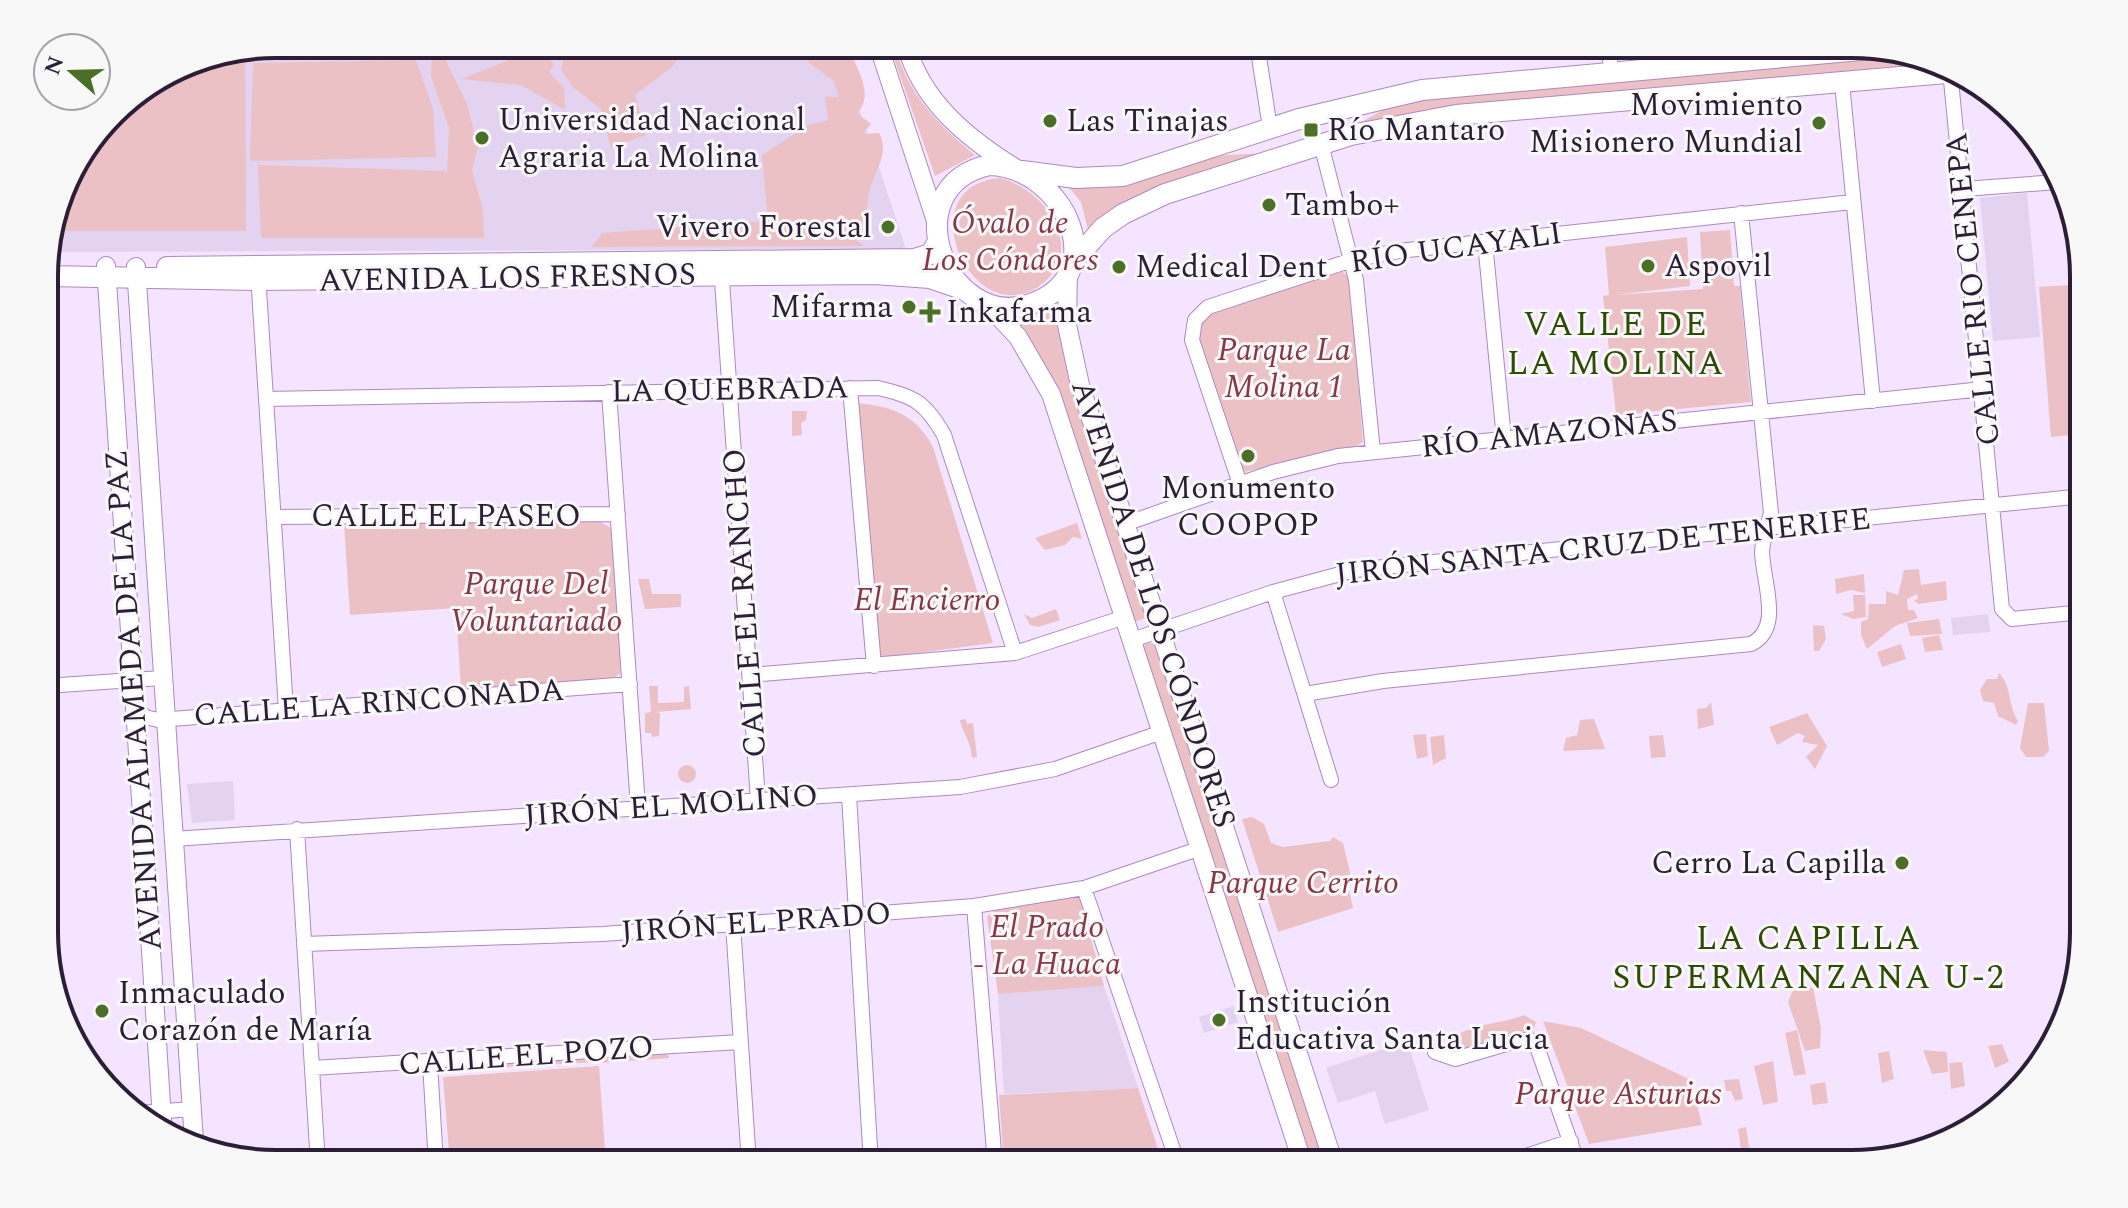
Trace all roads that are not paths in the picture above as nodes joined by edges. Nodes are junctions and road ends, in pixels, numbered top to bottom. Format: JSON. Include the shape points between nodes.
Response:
{"nodes":[{"id":1,"x":882,"y":58,"type":"edge"},
{"id":2,"x":911,"y":58,"type":"edge"},
{"id":3,"x":1259,"y":58,"type":"edge"},
{"id":4,"x":1610,"y":58,"type":"edge"},
{"id":5,"x":1770,"y":58,"type":"edge"},
{"id":6,"x":1611,"y":72,"type":"junction"},
{"id":7,"x":1932,"y":74,"type":"edge"},
{"id":8,"x":1842,"y":83,"type":"junction"},
{"id":9,"x":1954,"y":84,"type":"edge"},
{"id":10,"x":1270,"y":128,"type":"junction"},
{"id":11,"x":1321,"y":144,"type":"junction"},
{"id":12,"x":1018,"y":170,"type":"junction"},
{"id":13,"x":2048,"y":183,"type":"edge"},
{"id":14,"x":1964,"y":189,"type":"junction"},
{"id":15,"x":1852,"y":202,"type":"junction"},
{"id":16,"x":1741,"y":213,"type":"junction"},
{"id":17,"x":937,"y":232,"type":"junction"},
{"id":18,"x":1485,"y":242,"type":"junction"},
{"id":19,"x":1352,"y":260,"type":"junction"},
{"id":20,"x":59,"y":264,"type":"edge"},
{"id":21,"x":1070,"y":266,"type":"junction"},
{"id":22,"x":722,"y":268,"type":"junction"},
{"id":23,"x":107,"y":273,"type":"junction"},
{"id":24,"x":258,"y":273,"type":"junction"},
{"id":25,"x":136,"y":274,"type":"junction"},
{"id":26,"x":58,"y":275,"type":"edge"},
{"id":27,"x":965,"y":290,"type":"junction"},
{"id":28,"x":987,"y":304,"type":"junction"},
{"id":29,"x":850,"y":388,"type":"junction"},
{"id":30,"x":1983,"y":389,"type":"junction"},
{"id":31,"x":730,"y":391,"type":"junction"},
{"id":32,"x":609,"y":392,"type":"junction"},
{"id":33,"x":266,"y":399,"type":"junction"},
{"id":34,"x":1873,"y":401,"type":"junction"},
{"id":35,"x":1762,"y":412,"type":"junction"},
{"id":36,"x":1504,"y":439,"type":"junction"},
{"id":37,"x":1373,"y":452,"type":"junction"},
{"id":38,"x":1240,"y":484,"type":"junction"},
{"id":39,"x":2070,"y":497,"type":"edge"},
{"id":40,"x":1994,"y":504,"type":"junction"},
{"id":41,"x":618,"y":514,"type":"junction"},
{"id":42,"x":274,"y":517,"type":"junction"},
{"id":43,"x":1125,"y":524,"type":"junction"},
{"id":44,"x":1767,"y":528,"type":"junction"},
{"id":45,"x":1273,"y":592,"type":"junction"},
{"id":46,"x":2070,"y":613,"type":"edge"},
{"id":47,"x":1125,"y":617,"type":"junction"},
{"id":48,"x":1159,"y":630,"type":"junction"},
{"id":49,"x":1132,"y":640,"type":"junction"},
{"id":50,"x":1015,"y":653,"type":"junction"},
{"id":51,"x":874,"y":666,"type":"junction"},
{"id":52,"x":750,"y":675,"type":"junction"},
{"id":53,"x":162,"y":678,"type":"junction"},
{"id":54,"x":132,"y":680,"type":"junction"},
{"id":55,"x":630,"y":684,"type":"junction"},
{"id":56,"x":58,"y":685,"type":"edge"},
{"id":57,"x":1305,"y":694,"type":"junction"},
{"id":58,"x":134,"y":705,"type":"junction"},
{"id":59,"x":286,"y":710,"type":"junction"},
{"id":60,"x":165,"y":719,"type":"junction"},
{"id":61,"x":1162,"y":732,"type":"junction"},
{"id":62,"x":1331,"y":780,"type":"dead end"},
{"id":63,"x":849,"y":795,"type":"junction"},
{"id":64,"x":758,"y":800,"type":"junction"},
{"id":65,"x":638,"y":807,"type":"junction"},
{"id":66,"x":297,"y":829,"type":"junction"},
{"id":67,"x":173,"y":839,"type":"junction"},
{"id":68,"x":1201,"y":848,"type":"junction"},
{"id":69,"x":1084,"y":888,"type":"junction"},
{"id":70,"x":974,"y":906,"type":"junction"},
{"id":71,"x":855,"y":916,"type":"junction"},
{"id":72,"x":733,"y":924,"type":"junction"},
{"id":73,"x":304,"y":944,"type":"junction"},
{"id":74,"x":740,"y":1042,"type":"junction"},
{"id":75,"x":1435,"y":1052,"type":"dead end"},
{"id":76,"x":430,"y":1063,"type":"junction"},
{"id":77,"x":312,"y":1068,"type":"junction"},
{"id":78,"x":192,"y":1109,"type":"junction"},
{"id":79,"x":161,"y":1111,"type":"junction"},
{"id":80,"x":153,"y":1112,"type":"edge"},
{"id":81,"x":162,"y":1117,"type":"edge"},
{"id":82,"x":193,"y":1133,"type":"edge"},
{"id":83,"x":1571,"y":1141,"type":"junction"},
{"id":84,"x":317,"y":1150,"type":"edge"},
{"id":85,"x":435,"y":1150,"type":"edge"},
{"id":86,"x":748,"y":1150,"type":"edge"},
{"id":87,"x":870,"y":1150,"type":"edge"},
{"id":88,"x":994,"y":1150,"type":"edge"},
{"id":89,"x":1173,"y":1150,"type":"edge"},
{"id":90,"x":1298,"y":1150,"type":"edge"},
{"id":91,"x":1329,"y":1150,"type":"edge"},
{"id":92,"x":1544,"y":1150,"type":"edge"},
{"id":93,"x":1574,"y":1150,"type":"edge"}],
"edges":[{"from":1,"to":17,"type":"street"},
{"from":2,"to":12,"type":"street","via":[[946,116]]},
{"from":3,"to":10,"type":"street"},
{"from":4,"to":6,"type":"street"},
{"from":5,"to":6,"type":"main road"},
{"from":6,"to":10,"type":"main road","via":[[1399,94]]},
{"from":7,"to":8,"type":"main road"},
{"from":8,"to":11,"type":"main road","via":[[1445,116]]},
{"from":8,"to":15,"type":"street"},
{"from":9,"to":14,"type":"street","name":"CALLE RIO CENEPA"},
{"from":10,"to":12,"type":"main road","via":[[1123,176],[1076,178]]},
{"from":11,"to":19,"type":"street"},
{"from":11,"to":21,"type":"main road","via":[[1140,204],[1103,228]]},
{"from":12,"to":17,"type":"main road","via":[[989,165],[967,171],[943,198]]},
{"from":12,"to":21,"type":"main road","via":[[1044,185],[1068,212],[1074,236]]},
{"from":13,"to":14,"type":"street"},
{"from":14,"to":30,"type":"street","name":"CALLE RIO CENEPA"},
{"from":15,"to":16,"type":"street","name":"RÍO UCAYALI"},
{"from":15,"to":34,"type":"street"},
{"from":16,"to":18,"type":"street","name":"RÍO UCAYALI"},
{"from":16,"to":35,"type":"street"},
{"from":17,"to":22,"type":"main road","name":"AVENIDA LOS FRESNOS","via":[[931,254],[914,259]]},
{"from":17,"to":27,"type":"main road","via":[[950,272]]},
{"from":18,"to":19,"type":"street","name":"RÍO UCAYALI"},
{"from":18,"to":36,"type":"street"},
{"from":19,"to":37,"type":"street"},
{"from":19,"to":38,"type":"street","name":"RÍO UCAYALI","via":[[1220,302],[1195,320],[1196,356]]},
{"from":20,"to":23,"type":"main road","name":"AVENIDA LOS FRESNOS"},
{"from":21,"to":28,"type":"main road","via":[[1057,287],[1034,303]]},
{"from":21,"to":43,"type":"street","name":"AVENIDA DE LOS CÓNDORES","via":[[1067,325],[1072,357]]},
{"from":22,"to":24,"type":"main road","name":"AVENIDA LOS FRESNOS"},
{"from":22,"to":27,"type":"main road","name":"AVENIDA LOS FRESNOS","via":[[930,278]]},
{"from":22,"to":31,"type":"street","name":"CALLE EL RANCHO"},
{"from":23,"to":25,"type":"main road","name":"AVENIDA LOS FRESNOS"},
{"from":23,"to":26,"type":"main road","name":"AVENIDA LOS FRESNOS"},
{"from":23,"to":54,"type":"street","name":"AVENIDA ALAMEDA DE LA PAZ"},
{"from":24,"to":25,"type":"main road","name":"AVENIDA LOS FRESNOS"},
{"from":24,"to":33,"type":"street"},
{"from":25,"to":53,"type":"street","name":"AVENIDA ALAMEDA DE LA PAZ"},
{"from":27,"to":28,"type":"main road"},
{"from":28,"to":47,"type":"street","name":"AVENIDA DE LOS CÓNDORES","via":[[1018,337],[1051,394]]},
{"from":29,"to":31,"type":"street","name":"LA QUEBRADA"},
{"from":29,"to":50,"type":"street","name":"LA QUEBRADA","via":[[907,394],[930,409],[944,435]]},
{"from":29,"to":51,"type":"street"},
{"from":30,"to":34,"type":"street","name":"RÍO AMAZONAS"},
{"from":30,"to":40,"type":"street","name":"CALLE RIO CENEPA"},
{"from":31,"to":32,"type":"street","name":"LA QUEBRADA"},
{"from":31,"to":52,"type":"street","name":"CALLE EL RANCHO"},
{"from":32,"to":33,"type":"street","name":"LA QUEBRADA"},
{"from":32,"to":41,"type":"street"},
{"from":33,"to":42,"type":"street"},
{"from":34,"to":35,"type":"street","name":"RÍO AMAZONAS"},
{"from":35,"to":36,"type":"street","name":"RÍO AMAZONAS"},
{"from":35,"to":44,"type":"street","via":[[1771,513]]},
{"from":36,"to":37,"type":"street","name":"RÍO AMAZONAS"},
{"from":37,"to":38,"type":"street","name":"RÍO AMAZONAS","via":[[1303,463]]},
{"from":38,"to":43,"type":"street","name":"RÍO AMAZONAS"},
{"from":39,"to":40,"type":"street","name":"JIRÓN SANTA CRUZ DE TENERIFE"},
{"from":40,"to":44,"type":"street","name":"JIRÓN SANTA CRUZ DE TENERIFE"},
{"from":40,"to":46,"type":"street","name":"CALLE RIO CENEPA","via":[[2005,615],[2020,619]]},
{"from":41,"to":42,"type":"street","name":"CALLE EL PASEO"},
{"from":41,"to":55,"type":"street"},
{"from":42,"to":59,"type":"street"},
{"from":43,"to":48,"type":"street","name":"AVENIDA DE LOS CÓNDORES"},
{"from":44,"to":45,"type":"street","name":"JIRÓN SANTA CRUZ DE TENERIFE","via":[[1355,570]]},
{"from":44,"to":57,"type":"street","via":[[1762,549],[1769,621],[1761,639],[1751,644],[1383,681]]},
{"from":45,"to":48,"type":"street","name":"JIRÓN SANTA CRUZ DE TENERIFE"},
{"from":45,"to":57,"type":"street"},
{"from":47,"to":49,"type":"street","name":"AVENIDA DE LOS CÓNDORES"},
{"from":47,"to":50,"type":"street"},
{"from":48,"to":49,"type":"street","name":"JIRÓN SANTA CRUZ DE TENERIFE"},
{"from":48,"to":91,"type":"street","name":"AVENIDA DE LOS CÓNDORES"},
{"from":49,"to":61,"type":"street","name":"AVENIDA DE LOS CÓNDORES"},
{"from":50,"to":51,"type":"street"},
{"from":51,"to":52,"type":"street"},
{"from":52,"to":64,"type":"street","name":"CALLE EL RANCHO"},
{"from":53,"to":54,"type":"street"},
{"from":53,"to":60,"type":"street","name":"AVENIDA ALAMEDA DE LA PAZ"},
{"from":54,"to":56,"type":"street"},
{"from":54,"to":58,"type":"street","name":"AVENIDA ALAMEDA DE LA PAZ"},
{"from":55,"to":59,"type":"street","name":"CALLE LA RINCONADA"},
{"from":55,"to":65,"type":"street"},
{"from":57,"to":62,"type":"street"},
{"from":58,"to":60,"type":"street","name":"CALLE LA RINCONADA","via":[[149,719]]},
{"from":58,"to":79,"type":"street","name":"AVENIDA ALAMEDA DE LA PAZ"},
{"from":59,"to":60,"type":"street","name":"CALLE LA RINCONADA"},
{"from":60,"to":67,"type":"street","name":"AVENIDA ALAMEDA DE LA PAZ"},
{"from":61,"to":63,"type":"street","name":"JIRÓN EL MOLINO","via":[[1084,760],[995,782]]},
{"from":61,"to":68,"type":"street","name":"AVENIDA DE LOS CÓNDORES"},
{"from":63,"to":64,"type":"street","name":"JIRÓN EL MOLINO"},
{"from":63,"to":71,"type":"street"},
{"from":64,"to":65,"type":"street","name":"JIRÓN EL MOLINO"},
{"from":65,"to":66,"type":"street","name":"JIRÓN EL MOLINO"},
{"from":66,"to":67,"type":"street","name":"JIRÓN EL MOLINO"},
{"from":66,"to":73,"type":"street"},
{"from":67,"to":78,"type":"street","name":"AVENIDA ALAMEDA DE LA PAZ"},
{"from":68,"to":69,"type":"street","name":"JIRÓN EL PRADO"},
{"from":68,"to":90,"type":"street","name":"AVENIDA DE LOS CÓNDORES"},
{"from":69,"to":70,"type":"street","name":"JIRÓN EL PRADO"},
{"from":69,"to":89,"type":"street"},
{"from":70,"to":71,"type":"street","name":"JIRÓN EL PRADO"},
{"from":70,"to":88,"type":"street"},
{"from":71,"to":72,"type":"street","name":"JIRÓN EL PRADO"},
{"from":71,"to":87,"type":"street"},
{"from":72,"to":73,"type":"street","name":"JIRÓN EL PRADO"},
{"from":72,"to":74,"type":"street"},
{"from":73,"to":77,"type":"street"},
{"from":74,"to":76,"type":"street","name":"CALLE EL POZO"},
{"from":74,"to":86,"type":"street"},
{"from":75,"to":83,"type":"street","via":[[1455,1059],[1528,1038],[1539,1047]]},
{"from":76,"to":77,"type":"street","name":"CALLE EL POZO"},
{"from":76,"to":85,"type":"street"},
{"from":77,"to":84,"type":"street"},
{"from":78,"to":79,"type":"street"},
{"from":78,"to":82,"type":"street","name":"AVENIDA ALAMEDA DE LA PAZ"},
{"from":79,"to":80,"type":"street"},
{"from":79,"to":81,"type":"street","name":"AVENIDA ALAMEDA DE LA PAZ"},
{"from":83,"to":92,"type":"street"},
{"from":83,"to":93,"type":"street"}]}
